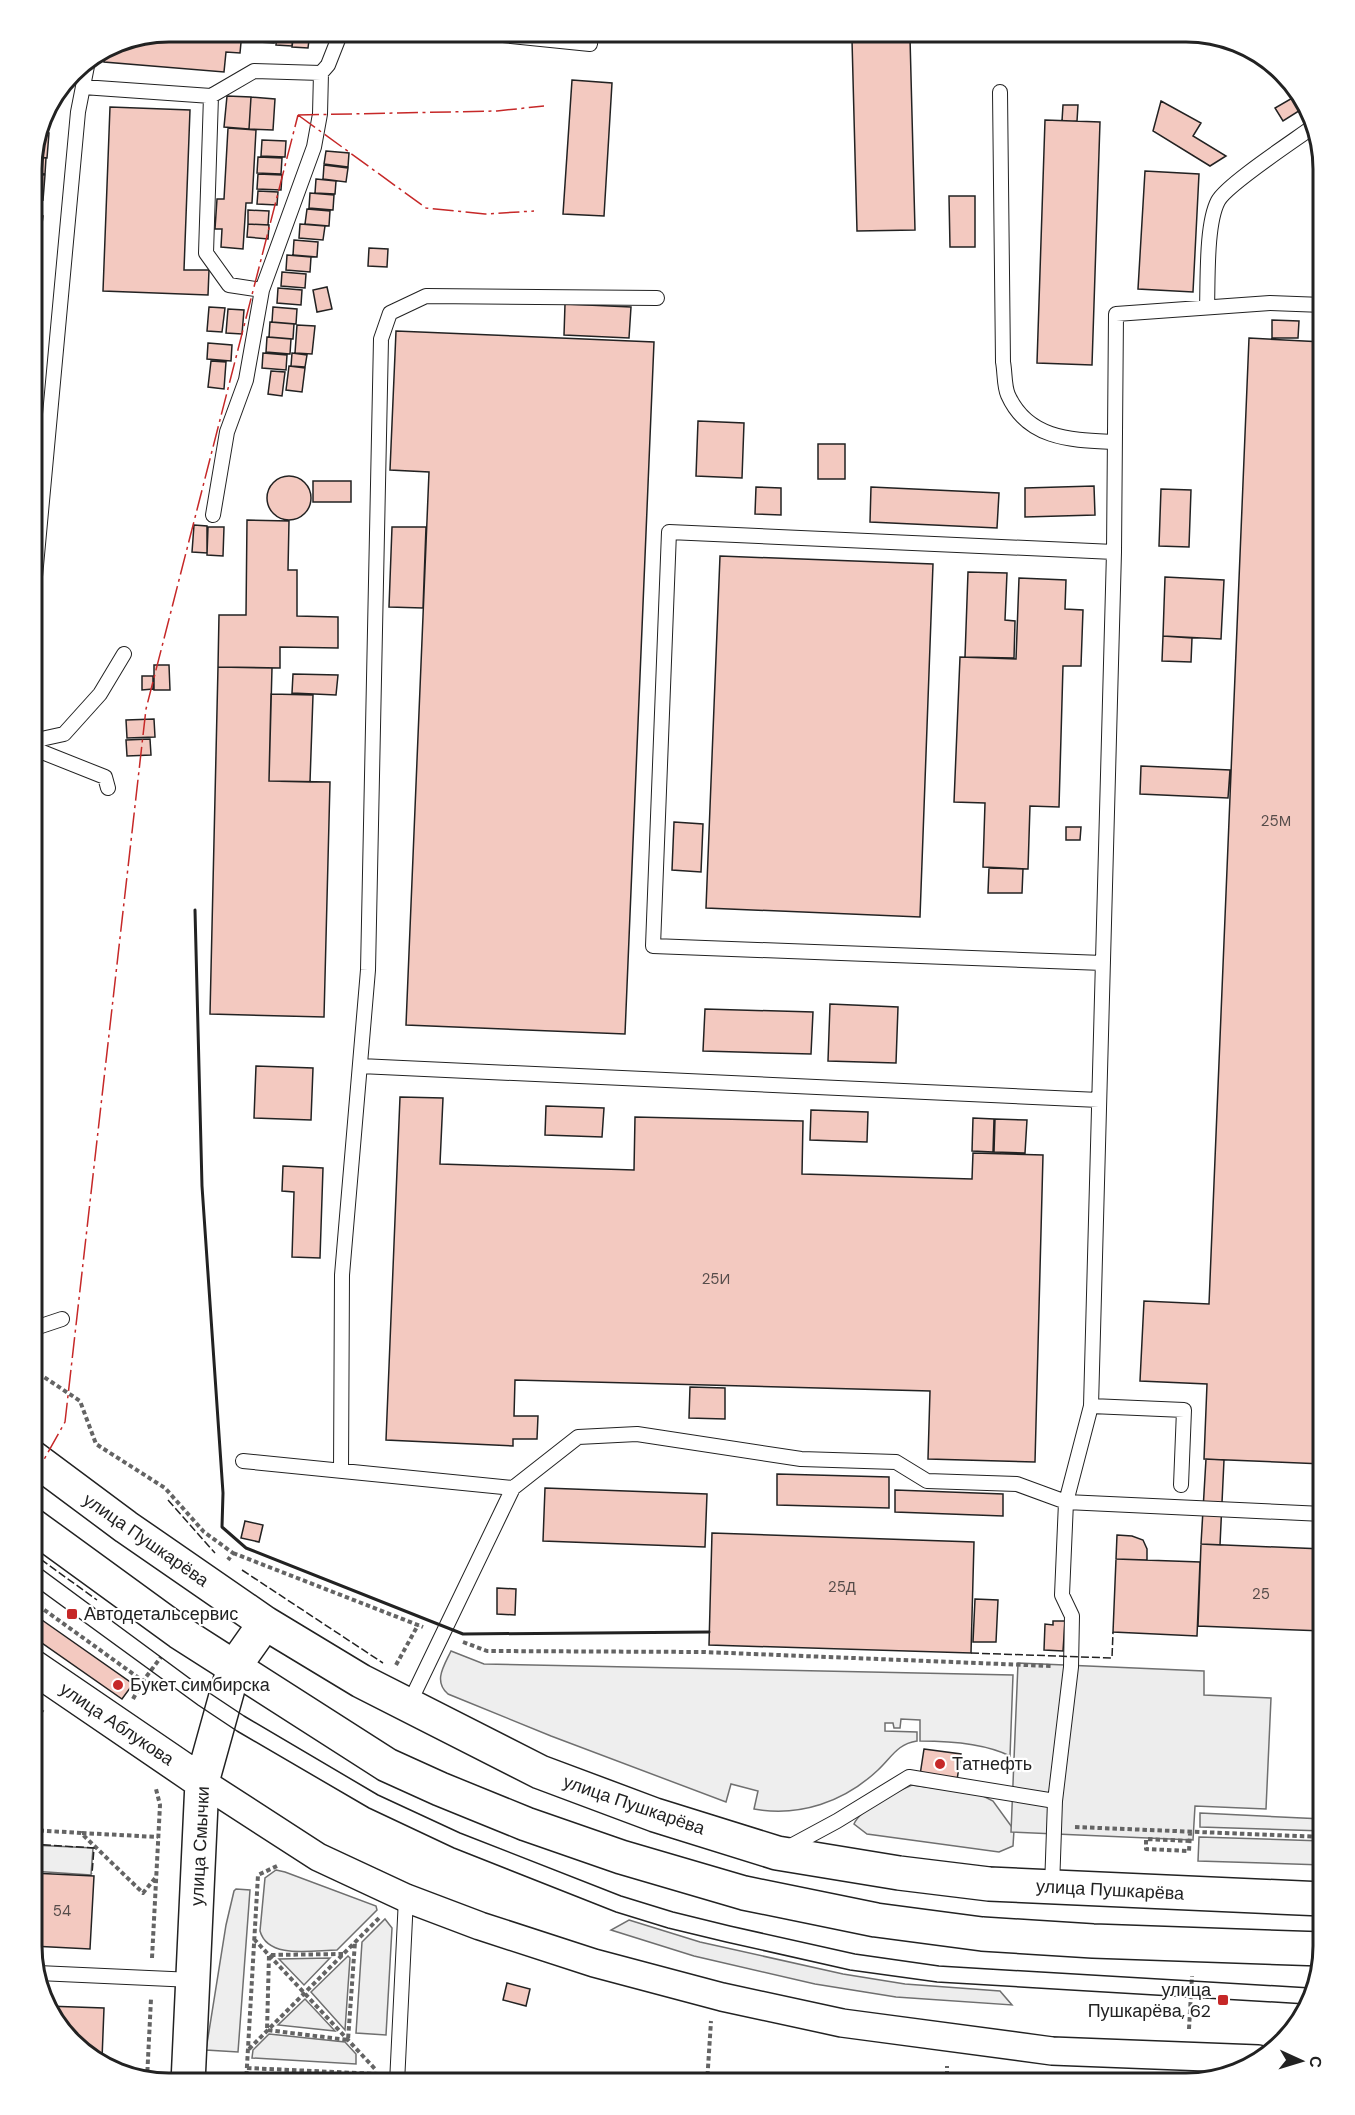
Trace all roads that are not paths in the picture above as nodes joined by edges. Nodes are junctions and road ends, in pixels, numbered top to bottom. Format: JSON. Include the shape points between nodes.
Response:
{"nodes":[{"id":1,"x":337,"y":42,"type":"edge"},
{"id":2,"x":570,"y":42,"type":"edge"},
{"id":3,"x":590,"y":44,"type":"dead end"},
{"id":4,"x":86,"y":73,"type":"edge"},
{"id":5,"x":321,"y":73,"type":"junction"},
{"id":6,"x":83,"y":87,"type":"junction"},
{"id":7,"x":1000,"y":92,"type":"dead end"},
{"id":8,"x":211,"y":96,"type":"junction"},
{"id":9,"x":1307,"y":131,"type":"edge"},
{"id":10,"x":262,"y":290,"type":"junction"},
{"id":11,"x":657,"y":298,"type":"dead end"},
{"id":12,"x":1313,"y":305,"type":"edge"},
{"id":13,"x":1207,"y":307,"type":"junction"},
{"id":14,"x":1114,"y":442,"type":"junction"},
{"id":15,"x":42,"y":501,"type":"edge"},
{"id":16,"x":213,"y":515,"type":"dead end"},
{"id":17,"x":1113,"y":552,"type":"junction"},
{"id":18,"x":124,"y":654,"type":"dead end"},
{"id":19,"x":42,"y":739,"type":"edge"},
{"id":20,"x":42,"y":752,"type":"edge"},
{"id":21,"x":108,"y":788,"type":"dead end"},
{"id":22,"x":1103,"y":963,"type":"junction"},
{"id":23,"x":360,"y":1066,"type":"junction"},
{"id":24,"x":1100,"y":1100,"type":"junction"},
{"id":25,"x":62,"y":1319,"type":"dead end"},
{"id":26,"x":42,"y":1326,"type":"edge"},
{"id":27,"x":1092,"y":1406,"type":"junction"},
{"id":28,"x":243,"y":1461,"type":"dead end"},
{"id":29,"x":42,"y":1464,"type":"edge"},
{"id":30,"x":341,"y":1471,"type":"junction"},
{"id":31,"x":1181,"y":1485,"type":"dead end"},
{"id":32,"x":513,"y":1488,"type":"junction"},
{"id":33,"x":1066,"y":1502,"type":"junction"},
{"id":34,"x":1313,"y":1514,"type":"edge"},
{"id":35,"x":42,"y":1532,"type":"edge"},
{"id":36,"x":264,"y":1623,"type":"junction"},
{"id":37,"x":234,"y":1667,"type":"junction"},
{"id":38,"x":42,"y":1673,"type":"edge"},
{"id":39,"x":408,"y":1706,"type":"junction"},
{"id":40,"x":202,"y":1782,"type":"junction"},
{"id":41,"x":1055,"y":1801,"type":"junction"},
{"id":42,"x":777,"y":1853,"type":"junction"},
{"id":43,"x":1052,"y":1887,"type":"junction"},
{"id":44,"x":1313,"y":1899,"type":"edge"},
{"id":45,"x":398,"y":1903,"type":"junction"},
{"id":46,"x":1049,"y":1938,"type":"junction"},
{"id":47,"x":1313,"y":1949,"type":"edge"},
{"id":48,"x":45,"y":1973,"type":"edge"},
{"id":49,"x":193,"y":1980,"type":"junction"},
{"id":50,"x":1218,"y":2067,"type":"edge"},
{"id":51,"x":188,"y":2073,"type":"edge"},
{"id":52,"x":397,"y":2073,"type":"edge"}],
"edges":[{"from":1,"to":5,"type":"lane"},
{"from":2,"to":3,"type":"lane"},
{"from":4,"to":6,"type":"lane"},
{"from":5,"to":8,"type":"lane","via":[[254,71]]},
{"from":5,"to":10,"type":"lane","via":[[314,147]]},
{"from":6,"to":8,"type":"lane"},
{"from":6,"to":15,"type":"lane"},
{"from":7,"to":14,"type":"lane","via":[[1003,362],[1008,394],[1021,414],[1043,432],[1069,440]]},
{"from":8,"to":10,"type":"lane","via":[[206,253],[229,285]]},
{"from":9,"to":13,"type":"lane","via":[[1218,199],[1212,220]]},
{"from":10,"to":16,"type":"lane","via":[[246,381],[227,432]]},
{"from":11,"to":23,"type":"lane","via":[[426,296],[390,313],[381,339],[368,970]]},
{"from":12,"to":13,"type":"lane"},
{"from":13,"to":14,"type":"lane","via":[[1116,314]]},
{"from":14,"to":17,"type":"lane"},
{"from":17,"to":22,"type":"lane"},
{"from":17,"to":22,"type":"lane","via":[[669,532],[653,946]]},
{"from":18,"to":19,"type":"lane","via":[[100,694],[64,734]]},
{"from":20,"to":21,"type":"lane","via":[[105,777]]},
{"from":22,"to":24,"type":"lane"},
{"from":23,"to":24,"type":"lane"},
{"from":23,"to":30,"type":"lane","via":[[342,1275]]},
{"from":24,"to":27,"type":"lane"},
{"from":25,"to":26,"type":"lane"},
{"from":27,"to":31,"type":"lane","via":[[1184,1410]]},
{"from":27,"to":33,"type":"lane"},
{"from":28,"to":30,"type":"lane"},
{"from":29,"to":36,"type":"main road","name":"улица Пушкарёва"},
{"from":30,"to":32,"type":"lane"},
{"from":32,"to":33,"type":"lane","via":[[578,1437],[637,1434],[801,1459],[896,1462],[927,1480],[1017,1484]]},
{"from":32,"to":39,"type":"lane"},
{"from":33,"to":34,"type":"lane"},
{"from":33,"to":41,"type":"lane","via":[[1062,1595],[1072,1616],[1071,1667]]},
{"from":35,"to":37,"type":"main road"},
{"from":36,"to":37,"type":"main road","name":"улица Смычки"},
{"from":36,"to":39,"type":"main road","name":"улица Пушкарёва"},
{"from":37,"to":40,"type":"main road","name":"улица Смычки"},
{"from":37,"to":46,"type":"main road","via":[[387,1765],[526,1824],[621,1857],[744,1893],[876,1920]]},
{"from":38,"to":40,"type":"main road","name":"улица Аблукова"},
{"from":39,"to":42,"type":"main road","name":"улица Пушкарёва","via":[[540,1772],[654,1815]]},
{"from":40,"to":45,"type":"street"},
{"from":40,"to":49,"type":"main road","name":"улица Смычки"},
{"from":41,"to":42,"type":"lane","via":[[909,1777]]},
{"from":41,"to":43,"type":"lane"},
{"from":42,"to":43,"type":"main road","name":"улица Пушкарёва","via":[[899,1873]]},
{"from":43,"to":44,"type":"main road","name":"улица Пушкарёва"},
{"from":43,"to":46,"type":"main road"},
{"from":45,"to":50,"type":"street","via":[[594,1963],[842,2023],[1052,2051],[1188,2057]]},
{"from":45,"to":52,"type":"lane"},
{"from":46,"to":47,"type":"main road"},
{"from":48,"to":49,"type":"lane"},
{"from":49,"to":51,"type":"main road","name":"улица Смычки"}]}
